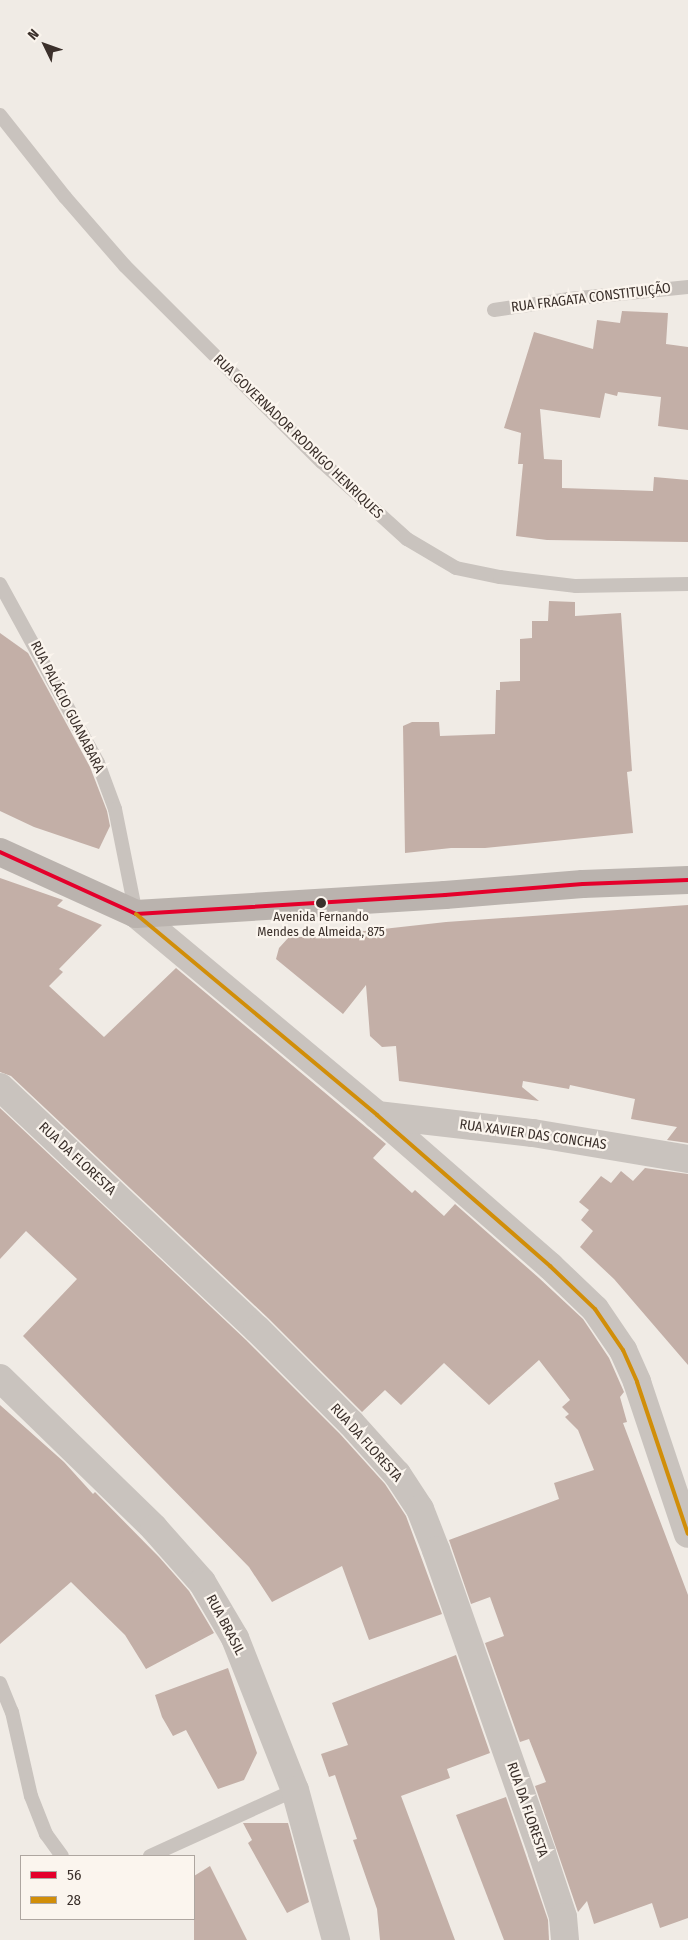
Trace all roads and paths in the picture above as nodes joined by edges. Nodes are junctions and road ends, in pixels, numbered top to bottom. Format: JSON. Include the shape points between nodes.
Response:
{"nodes":[{"id":1,"x":0,"y":115,"type":"edge"},
{"id":2,"x":688,"y":287,"type":"edge"},
{"id":3,"x":494,"y":310,"type":"dead end"},
{"id":4,"x":0,"y":584,"type":"edge"},
{"id":5,"x":688,"y":584,"type":"edge"},
{"id":6,"x":0,"y":852,"type":"edge"},
{"id":7,"x":688,"y":880,"type":"edge"},
{"id":8,"x":136,"y":914,"type":"junction"},
{"id":9,"x":0,"y":1087,"type":"edge"},
{"id":10,"x":378,"y":1115,"type":"junction"},
{"id":11,"x":688,"y":1159,"type":"edge"},
{"id":12,"x":0,"y":1378,"type":"edge"},
{"id":13,"x":688,"y":1534,"type":"edge"},
{"id":14,"x":0,"y":1683,"type":"edge"},
{"id":15,"x":295,"y":1790,"type":"junction"},
{"id":16,"x":61,"y":1855,"type":"edge"},
{"id":17,"x":152,"y":1855,"type":"edge"},
{"id":18,"x":336,"y":1940,"type":"edge"},
{"id":19,"x":565,"y":1940,"type":"edge"}],
"edges":[{"from":1,"to":5,"type":"lane","name":"RUA GOVERNADOR RODRIGO HENRIQUES","via":[[125,266],[322,462],[406,539],[456,568],[500,577],[576,586]]},
{"from":2,"to":3,"type":"lane","name":"RUA FRAGATA CONSTITUIÇÃO"},
{"from":4,"to":8,"type":"lane","name":"RUA PALÁCIO GUANABARA","via":[[98,763],[116,809]]},
{"from":6,"to":8,"type":"street"},
{"from":7,"to":8,"type":"street"},
{"from":8,"to":10,"type":"street"},
{"from":9,"to":19,"type":"street","name":"RUA DA FLORESTA","via":[[257,1330],[351,1423],[397,1474],[420,1509],[439,1559],[542,1853],[563,1917]]},
{"from":10,"to":11,"type":"street","name":"RUA XAVIER DAS CONCHAS","via":[[533,1133]]},
{"from":10,"to":13,"type":"street","via":[[595,1309],[623,1350],[637,1382]]},
{"from":12,"to":15,"type":"street","name":"RUA BRASIL","via":[[154,1528],[202,1582],[235,1638]]},
{"from":14,"to":16,"type":"lane","via":[[12,1712],[34,1804],[46,1834]]},
{"from":15,"to":17,"type":"lane"},
{"from":15,"to":18,"type":"street","name":"RUA BRASIL"}]}
